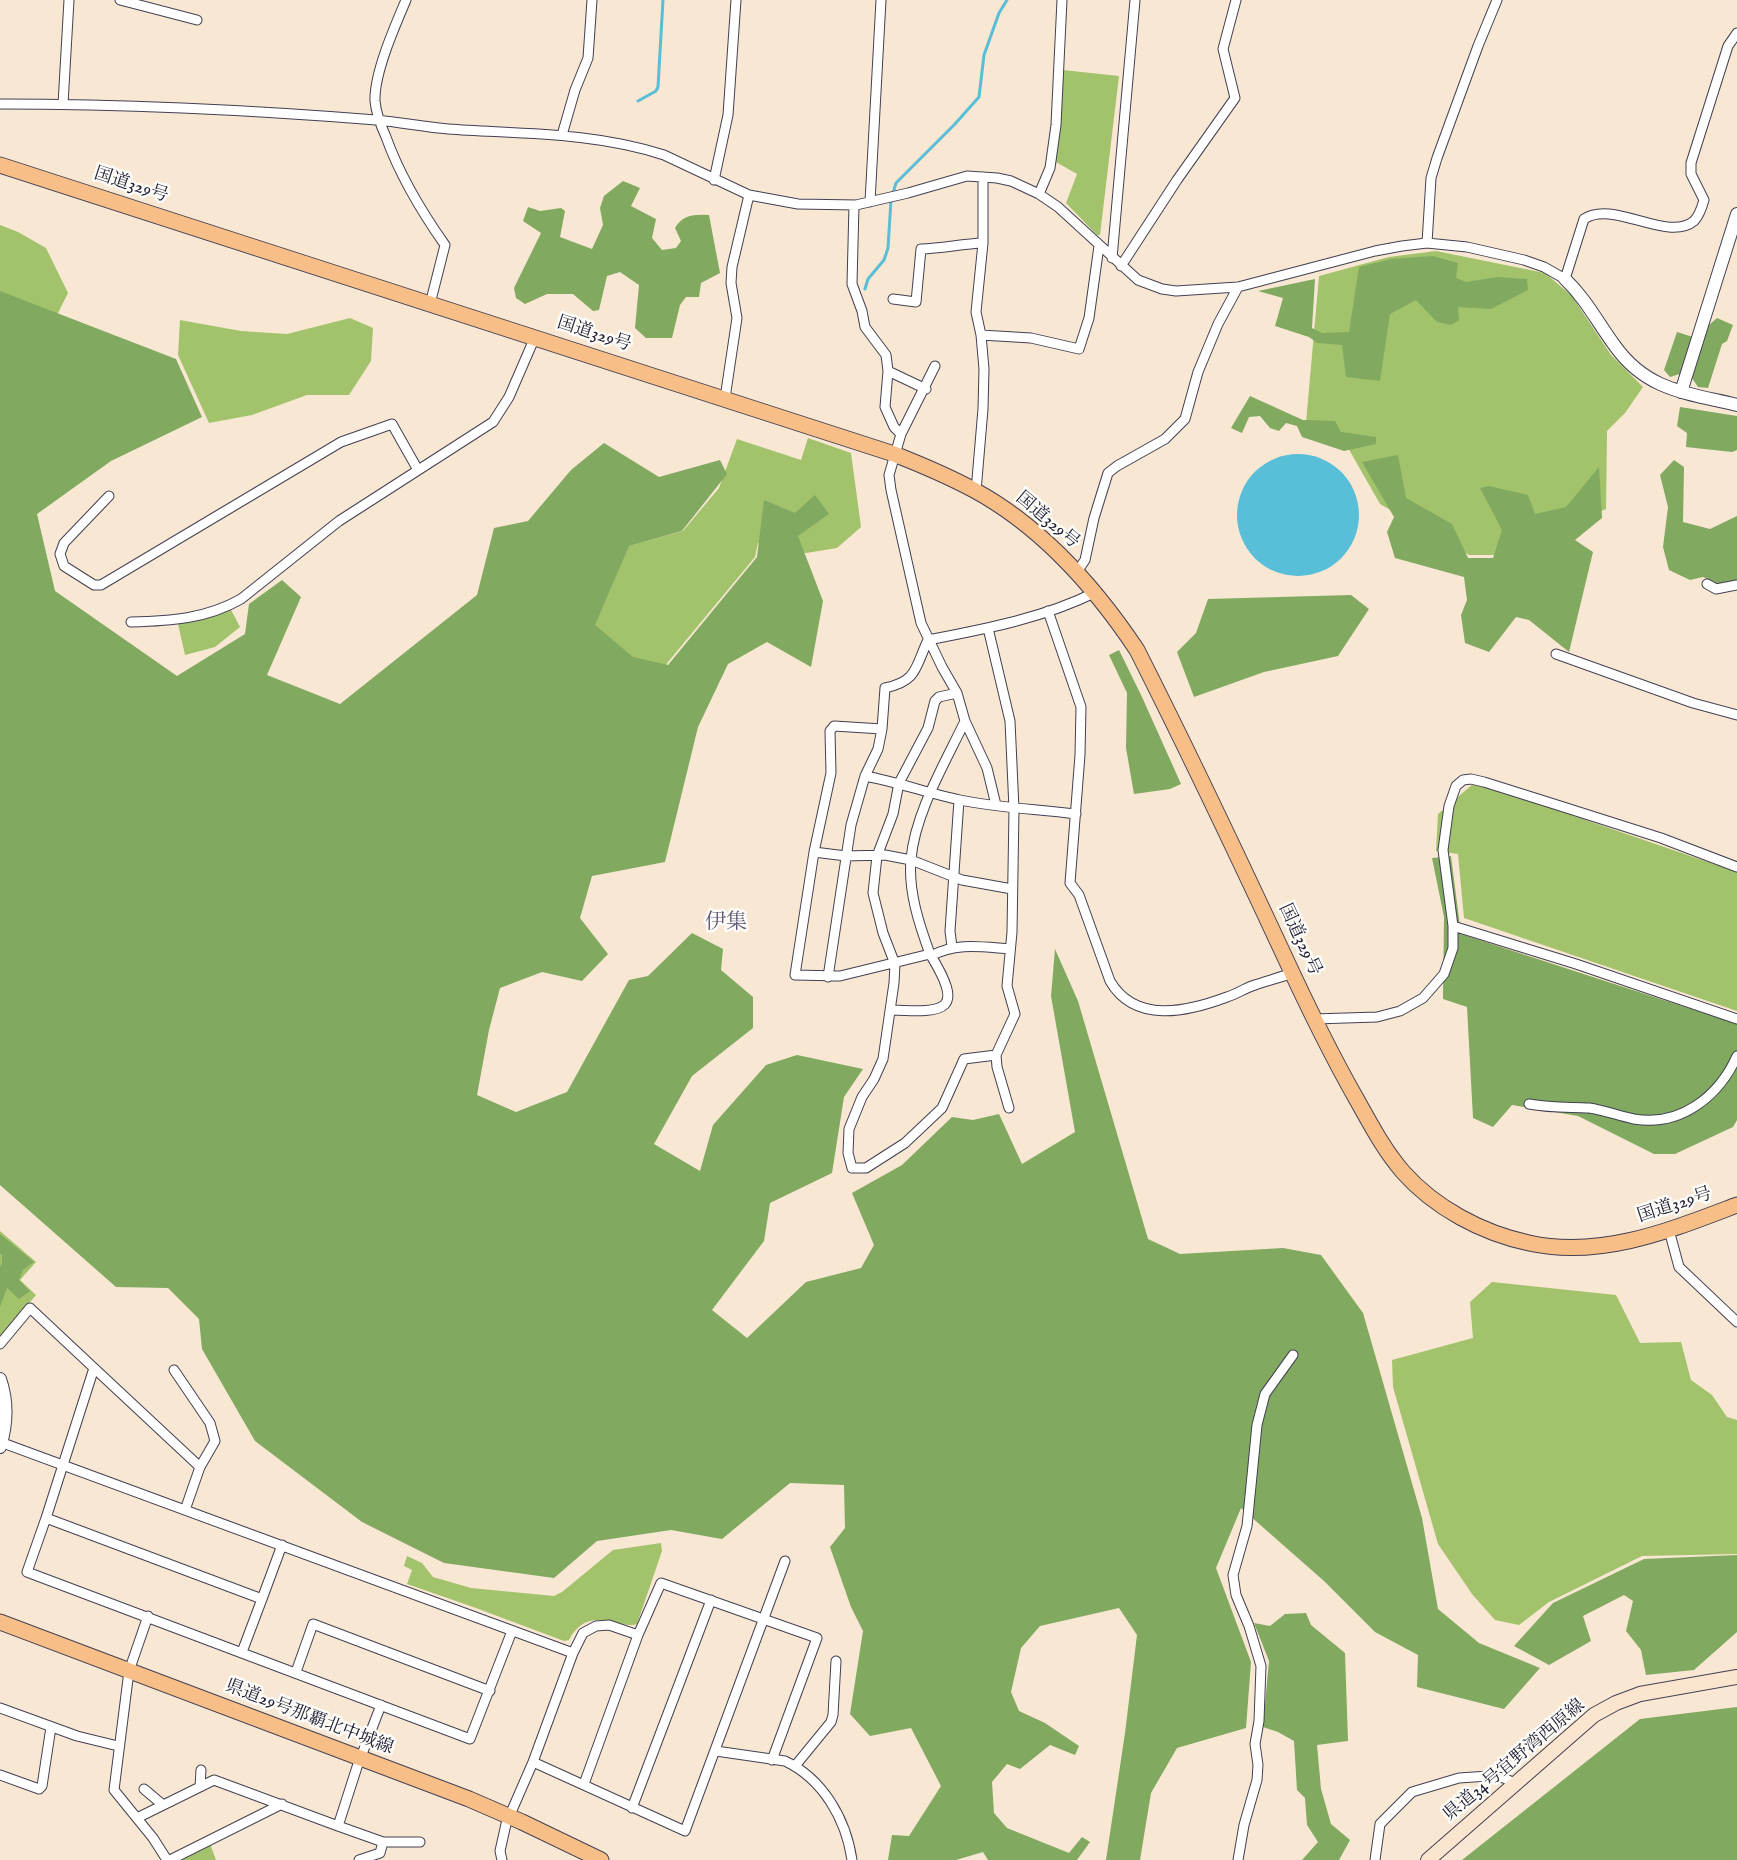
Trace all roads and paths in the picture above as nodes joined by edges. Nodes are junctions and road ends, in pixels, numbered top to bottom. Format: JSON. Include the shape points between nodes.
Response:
{"nodes":[{"id":1,"x":69,"y":0,"type":"edge"},
{"id":2,"x":120,"y":0,"type":"edge"},
{"id":3,"x":406,"y":0,"type":"edge"},
{"id":4,"x":592,"y":0,"type":"edge"},
{"id":5,"x":736,"y":0,"type":"edge"},
{"id":6,"x":881,"y":0,"type":"edge"},
{"id":7,"x":1062,"y":0,"type":"edge"},
{"id":8,"x":1135,"y":0,"type":"edge"},
{"id":9,"x":1236,"y":0,"type":"edge"},
{"id":10,"x":1497,"y":0,"type":"edge"},
{"id":11,"x":197,"y":20,"type":"dead end"},
{"id":12,"x":1737,"y":33,"type":"edge"},
{"id":13,"x":0,"y":104,"type":"edge"},
{"id":14,"x":60,"y":104,"type":"junction"},
{"id":15,"x":379,"y":120,"type":"junction"},
{"id":16,"x":562,"y":135,"type":"junction"},
{"id":17,"x":0,"y":165,"type":"edge"},
{"id":18,"x":983,"y":177,"type":"junction"},
{"id":19,"x":714,"y":180,"type":"junction"},
{"id":20,"x":1039,"y":194,"type":"junction"},
{"id":21,"x":749,"y":195,"type":"junction"},
{"id":22,"x":870,"y":202,"type":"junction"},
{"id":23,"x":854,"y":205,"type":"junction"},
{"id":24,"x":1737,"y":214,"type":"edge"},
{"id":25,"x":983,"y":243,"type":"junction"},
{"id":26,"x":1427,"y":243,"type":"junction"},
{"id":27,"x":1099,"y":246,"type":"junction"},
{"id":28,"x":1112,"y":258,"type":"junction"},
{"id":29,"x":1121,"y":266,"type":"junction"},
{"id":30,"x":1565,"y":279,"type":"junction"},
{"id":31,"x":1238,"y":288,"type":"junction"},
{"id":32,"x":893,"y":299,"type":"dead end"},
{"id":33,"x":430,"y":303,"type":"junction"},
{"id":34,"x":981,"y":335,"type":"junction"},
{"id":35,"x":535,"y":337,"type":"junction"},
{"id":36,"x":935,"y":366,"type":"dead end"},
{"id":37,"x":888,"y":371,"type":"junction"},
{"id":38,"x":926,"y":389,"type":"junction"},
{"id":39,"x":1681,"y":392,"type":"junction"},
{"id":40,"x":725,"y":398,"type":"junction"},
{"id":41,"x":1737,"y":405,"type":"edge"},
{"id":42,"x":901,"y":434,"type":"junction"},
{"id":43,"x":894,"y":454,"type":"junction"},
{"id":44,"x":418,"y":470,"type":"junction"},
{"id":45,"x":976,"y":491,"type":"junction"},
{"id":46,"x":109,"y":496,"type":"dead end"},
{"id":47,"x":1077,"y":572,"type":"junction"},
{"id":48,"x":1707,"y":584,"type":"dead end"},
{"id":49,"x":1737,"y":585,"type":"edge"},
{"id":50,"x":1095,"y":592,"type":"junction"},
{"id":51,"x":1048,"y":611,"type":"junction"},
{"id":52,"x":131,"y":622,"type":"dead end"},
{"id":53,"x":988,"y":628,"type":"junction"},
{"id":54,"x":928,"y":640,"type":"junction"},
{"id":55,"x":1556,"y":654,"type":"dead end"},
{"id":56,"x":957,"y":693,"type":"junction"},
{"id":57,"x":1737,"y":715,"type":"edge"},
{"id":58,"x":965,"y":721,"type":"junction"},
{"id":59,"x":882,"y":729,"type":"junction"},
{"id":60,"x":865,"y":776,"type":"junction"},
{"id":61,"x":899,"y":783,"type":"junction"},
{"id":62,"x":931,"y":792,"type":"junction"},
{"id":63,"x":959,"y":800,"type":"junction"},
{"id":64,"x":996,"y":806,"type":"junction"},
{"id":65,"x":1014,"y":809,"type":"junction"},
{"id":66,"x":1076,"y":814,"type":"junction"},
{"id":67,"x":814,"y":852,"type":"junction"},
{"id":68,"x":846,"y":856,"type":"junction"},
{"id":69,"x":877,"y":856,"type":"junction"},
{"id":70,"x":911,"y":860,"type":"junction"},
{"id":71,"x":1737,"y":867,"type":"edge"},
{"id":72,"x":955,"y":878,"type":"junction"},
{"id":73,"x":1012,"y":889,"type":"junction"},
{"id":74,"x":1453,"y":927,"type":"junction"},
{"id":75,"x":952,"y":947,"type":"junction"},
{"id":76,"x":1010,"y":949,"type":"junction"},
{"id":77,"x":930,"y":955,"type":"junction"},
{"id":78,"x":895,"y":964,"type":"junction"},
{"id":79,"x":1292,"y":973,"type":"junction"},
{"id":80,"x":828,"y":977,"type":"junction"},
{"id":81,"x":891,"y":1010,"type":"junction"},
{"id":82,"x":1314,"y":1019,"type":"junction"},
{"id":83,"x":1737,"y":1019,"type":"edge"},
{"id":84,"x":996,"y":1055,"type":"junction"},
{"id":85,"x":1737,"y":1056,"type":"edge"},
{"id":86,"x":1528,"y":1104,"type":"dead end"},
{"id":87,"x":1009,"y":1108,"type":"dead end"},
{"id":88,"x":1737,"y":1205,"type":"edge"},
{"id":89,"x":1669,"y":1230,"type":"junction"},
{"id":90,"x":1737,"y":1322,"type":"edge"},
{"id":91,"x":0,"y":1344,"type":"edge"},
{"id":92,"x":1293,"y":1355,"type":"dead end"},
{"id":93,"x":94,"y":1368,"type":"junction"},
{"id":94,"x":174,"y":1370,"type":"dead end"},
{"id":95,"x":0,"y":1379,"type":"edge"},
{"id":96,"x":1,"y":1444,"type":"edge"},
{"id":97,"x":63,"y":1463,"type":"junction"},
{"id":98,"x":200,"y":1467,"type":"junction"},
{"id":99,"x":185,"y":1509,"type":"junction"},
{"id":100,"x":46,"y":1518,"type":"junction"},
{"id":101,"x":282,"y":1545,"type":"junction"},
{"id":102,"x":785,"y":1561,"type":"dead end"},
{"id":103,"x":262,"y":1599,"type":"junction"},
{"id":104,"x":711,"y":1600,"type":"junction"},
{"id":105,"x":147,"y":1616,"type":"junction"},
{"id":106,"x":764,"y":1618,"type":"junction"},
{"id":107,"x":0,"y":1622,"type":"edge"},
{"id":108,"x":512,"y":1631,"type":"junction"},
{"id":109,"x":638,"y":1635,"type":"junction"},
{"id":110,"x":243,"y":1652,"type":"junction"},
{"id":111,"x":573,"y":1653,"type":"junction"},
{"id":112,"x":836,"y":1661,"type":"dead end"},
{"id":113,"x":129,"y":1671,"type":"junction"},
{"id":114,"x":296,"y":1672,"type":"junction"},
{"id":115,"x":1737,"y":1677,"type":"edge"},
{"id":116,"x":490,"y":1691,"type":"junction"},
{"id":117,"x":381,"y":1704,"type":"junction"},
{"id":118,"x":0,"y":1708,"type":"edge"},
{"id":119,"x":51,"y":1727,"type":"junction"},
{"id":120,"x":118,"y":1746,"type":"junction"},
{"id":121,"x":716,"y":1751,"type":"junction"},
{"id":122,"x":361,"y":1758,"type":"junction"},
{"id":123,"x":772,"y":1760,"type":"junction"},
{"id":124,"x":533,"y":1762,"type":"junction"},
{"id":125,"x":795,"y":1766,"type":"junction"},
{"id":126,"x":201,"y":1770,"type":"dead end"},
{"id":127,"x":0,"y":1775,"type":"edge"},
{"id":128,"x":584,"y":1784,"type":"junction"},
{"id":129,"x":1516,"y":1784,"type":"junction"},
{"id":130,"x":200,"y":1787,"type":"junction"},
{"id":131,"x":144,"y":1790,"type":"dead end"},
{"id":132,"x":282,"y":1804,"type":"junction"},
{"id":133,"x":163,"y":1805,"type":"junction"},
{"id":134,"x":632,"y":1809,"type":"junction"},
{"id":135,"x":510,"y":1817,"type":"junction"},
{"id":136,"x":137,"y":1818,"type":"junction"},
{"id":137,"x":338,"y":1826,"type":"junction"},
{"id":138,"x":383,"y":1842,"type":"junction"},
{"id":139,"x":420,"y":1842,"type":"dead end"},
{"id":140,"x":168,"y":1860,"type":"edge"},
{"id":141,"x":358,"y":1860,"type":"edge"},
{"id":142,"x":502,"y":1860,"type":"edge"},
{"id":143,"x":601,"y":1860,"type":"edge"},
{"id":144,"x":852,"y":1860,"type":"edge"},
{"id":145,"x":1238,"y":1860,"type":"edge"},
{"id":146,"x":1375,"y":1860,"type":"edge"},
{"id":147,"x":1428,"y":1860,"type":"edge"}],
"edges":[{"from":1,"to":14,"type":"street"},
{"from":2,"to":11,"type":"street"},
{"from":3,"to":15,"type":"street","via":[[382,62],[375,101]]},
{"from":4,"to":16,"type":"street","via":[[588,58]]},
{"from":5,"to":19,"type":"street","via":[[728,115]]},
{"from":6,"to":22,"type":"street"},
{"from":7,"to":20,"type":"street","via":[[1053,151]]},
{"from":8,"to":28,"type":"street"},
{"from":9,"to":29,"type":"street","via":[[1222,50],[1235,98]]},
{"from":10,"to":26,"type":"street","via":[[1431,178]]},
{"from":12,"to":30,"type":"street","via":[[1728,46],[1691,163],[1691,174],[1704,200],[1696,219],[1674,227],[1622,216],[1590,216],[1584,219]]},
{"from":13,"to":14,"type":"street"},
{"from":14,"to":15,"type":"street","via":[[207,108]]},
{"from":15,"to":16,"type":"street","via":[[448,129]]},
{"from":15,"to":33,"type":"street","via":[[408,189],[446,245]]},
{"from":16,"to":19,"type":"street","via":[[649,150]]},
{"from":17,"to":33,"type":"main road","name":"国道329号"},
{"from":18,"to":20,"type":"street","via":[[1011,181]]},
{"from":18,"to":22,"type":"street","via":[[957,178]]},
{"from":18,"to":25,"type":"street"},
{"from":19,"to":21,"type":"street"},
{"from":20,"to":27,"type":"street"},
{"from":21,"to":23,"type":"street","via":[[798,204]]},
{"from":21,"to":40,"type":"street","via":[[732,267],[737,318]]},
{"from":22,"to":23,"type":"street"},
{"from":23,"to":37,"type":"street","via":[[852,284],[866,327],[886,355]]},
{"from":24,"to":39,"type":"street"},
{"from":25,"to":32,"type":"street","via":[[921,249],[916,302]]},
{"from":25,"to":34,"type":"street","via":[[976,312]]},
{"from":26,"to":30,"type":"street","via":[[1524,260]]},
{"from":26,"to":31,"type":"street","via":[[1375,251]]},
{"from":27,"to":28,"type":"street"},
{"from":27,"to":34,"type":"street","via":[[1089,318],[1079,349],[1031,338]]},
{"from":28,"to":29,"type":"street"},
{"from":29,"to":31,"type":"street","via":[[1138,280],[1162,290]]},
{"from":30,"to":39,"type":"street","via":[[1580,293],[1632,366],[1658,384]]},
{"from":31,"to":47,"type":"street","via":[[1198,372],[1185,419],[1165,439],[1108,473],[1084,564]]},
{"from":33,"to":35,"type":"main road","name":"国道329号"},
{"from":34,"to":45,"type":"street","via":[[984,399]]},
{"from":35,"to":40,"type":"main road","name":"国道329号"},
{"from":35,"to":44,"type":"street","via":[[509,397],[493,422]]},
{"from":36,"to":38,"type":"street"},
{"from":37,"to":38,"type":"street"},
{"from":37,"to":42,"type":"street","via":[[885,407]]},
{"from":38,"to":42,"type":"street"},
{"from":39,"to":41,"type":"street"},
{"from":40,"to":43,"type":"main road","name":"国道329号"},
{"from":42,"to":43,"type":"street"},
{"from":43,"to":45,"type":"main road","name":"国道329号"},
{"from":43,"to":54,"type":"street","via":[[889,475],[891,490]]},
{"from":44,"to":46,"type":"street","via":[[392,424],[341,442],[168,547],[101,585],[94,585],[64,566],[60,554],[64,543]]},
{"from":44,"to":52,"type":"street","via":[[339,521],[227,607],[179,620]]},
{"from":45,"to":47,"type":"main road","name":"国道329号","via":[[1036,534]]},
{"from":47,"to":50,"type":"main road","name":"国道329号"},
{"from":48,"to":49,"type":"street","via":[[1716,589]]},
{"from":50,"to":51,"type":"street"},
{"from":50,"to":79,"type":"main road","name":"国道329号","via":[[1137,650]]},
{"from":51,"to":53,"type":"street"},
{"from":51,"to":66,"type":"street","via":[[1081,706]]},
{"from":53,"to":54,"type":"street"},
{"from":53,"to":65,"type":"street","via":[[1010,721]]},
{"from":54,"to":56,"type":"street"},
{"from":54,"to":59,"type":"street","via":[[909,679],[885,688]]},
{"from":55,"to":57,"type":"street"},
{"from":56,"to":58,"type":"street"},
{"from":56,"to":61,"type":"street","via":[[935,700],[928,728]]},
{"from":58,"to":62,"type":"street"},
{"from":58,"to":64,"type":"street","via":[[987,768]]},
{"from":59,"to":60,"type":"street","via":[[878,749]]},
{"from":59,"to":67,"type":"street","via":[[834,726],[831,731],[831,773]]},
{"from":60,"to":61,"type":"street"},
{"from":60,"to":68,"type":"street"},
{"from":61,"to":62,"type":"street"},
{"from":61,"to":69,"type":"street","via":[[893,814]]},
{"from":62,"to":63,"type":"street"},
{"from":62,"to":70,"type":"street","via":[[914,838]]},
{"from":63,"to":64,"type":"street"},
{"from":63,"to":72,"type":"street"},
{"from":64,"to":65,"type":"street"},
{"from":65,"to":66,"type":"street"},
{"from":65,"to":73,"type":"street"},
{"from":66,"to":79,"type":"street","via":[[1070,883],[1079,895],[1110,981],[1124,999],[1135,1006],[1159,1011],[1188,1008]]},
{"from":67,"to":68,"type":"street"},
{"from":67,"to":80,"type":"street","via":[[795,975]]},
{"from":68,"to":69,"type":"street"},
{"from":68,"to":80,"type":"street"},
{"from":69,"to":70,"type":"street"},
{"from":69,"to":78,"type":"street","via":[[873,893]]},
{"from":70,"to":72,"type":"street"},
{"from":70,"to":77,"type":"street","via":[[913,898]]},
{"from":71,"to":74,"type":"street","via":[[1661,838],[1471,779],[1463,780],[1452,795],[1443,850]]},
{"from":72,"to":73,"type":"street"},
{"from":72,"to":75,"type":"street"},
{"from":73,"to":76,"type":"street"},
{"from":74,"to":82,"type":"street","via":[[1450,960],[1424,998],[1400,1011],[1377,1017]]},
{"from":74,"to":83,"type":"street"},
{"from":75,"to":76,"type":"street"},
{"from":75,"to":77,"type":"street"},
{"from":76,"to":84,"type":"street","via":[[1007,986],[1015,1014]]},
{"from":77,"to":78,"type":"street"},
{"from":77,"to":81,"type":"street","via":[[949,999],[941,1007],[928,1010]]},
{"from":78,"to":80,"type":"street"},
{"from":78,"to":81,"type":"street"},
{"from":79,"to":82,"type":"main road","name":"国道329号"},
{"from":81,"to":84,"type":"street","via":[[883,1059],[849,1129],[852,1168],[866,1168],[904,1143],[942,1108],[964,1059]]},
{"from":82,"to":89,"type":"main road","name":"国道329号","via":[[1388,1153],[1419,1188],[1460,1217],[1506,1238],[1550,1246],[1598,1246]]},
{"from":84,"to":87,"type":"street"},
{"from":85,"to":86,"type":"street","via":[[1725,1080],[1713,1092],[1695,1107],[1661,1120],[1636,1119],[1590,1108]]},
{"from":88,"to":89,"type":"main road","name":"国道329号"},
{"from":89,"to":90,"type":"street","via":[[1679,1267]]},
{"from":91,"to":93,"type":"street","via":[[30,1308]]},
{"from":92,"to":145,"type":"street","via":[[1265,1394],[1257,1425],[1247,1526],[1233,1575],[1236,1595],[1261,1666],[1255,1744],[1257,1780]]},
{"from":93,"to":97,"type":"street"},
{"from":93,"to":98,"type":"street"},
{"from":94,"to":98,"type":"street","via":[[210,1422],[215,1441]]},
{"from":95,"to":96,"type":"street","via":[[6,1410]]},
{"from":96,"to":97,"type":"street"},
{"from":97,"to":99,"type":"street"},
{"from":97,"to":100,"type":"street"},
{"from":98,"to":99,"type":"street"},
{"from":99,"to":101,"type":"street"},
{"from":100,"to":103,"type":"street"},
{"from":100,"to":105,"type":"street","via":[[27,1572]]},
{"from":101,"to":103,"type":"street"},
{"from":101,"to":108,"type":"street"},
{"from":102,"to":106,"type":"street"},
{"from":103,"to":110,"type":"street"},
{"from":104,"to":106,"type":"street"},
{"from":104,"to":109,"type":"street","via":[[661,1583]]},
{"from":104,"to":134,"type":"street"},
{"from":105,"to":110,"type":"street"},
{"from":105,"to":113,"type":"street"},
{"from":106,"to":121,"type":"street"},
{"from":106,"to":123,"type":"street","via":[[817,1638]]},
{"from":107,"to":113,"type":"main road","name":"県道29号那覇北中城線"},
{"from":108,"to":111,"type":"street"},
{"from":108,"to":116,"type":"street"},
{"from":109,"to":111,"type":"street","via":[[609,1625],[596,1626],[583,1633]]},
{"from":109,"to":128,"type":"street"},
{"from":110,"to":114,"type":"street"},
{"from":111,"to":124,"type":"street"},
{"from":112,"to":125,"type":"street","via":[[831,1722]]},
{"from":113,"to":120,"type":"street"},
{"from":113,"to":122,"type":"main road","name":"県道29号那覇北中城線"},
{"from":114,"to":116,"type":"street","via":[[313,1624]]},
{"from":114,"to":117,"type":"street"},
{"from":115,"to":129,"type":"main road","name":"県道34号宜野湾西原線","via":[[1640,1694],[1616,1703],[1594,1715]]},
{"from":116,"to":117,"type":"street","via":[[470,1739]]},
{"from":117,"to":122,"type":"street"},
{"from":118,"to":119,"type":"street"},
{"from":119,"to":120,"type":"street"},
{"from":119,"to":127,"type":"street","via":[[39,1789]]},
{"from":120,"to":136,"type":"street","via":[[114,1790]]},
{"from":121,"to":123,"type":"street"},
{"from":121,"to":134,"type":"street","via":[[685,1831]]},
{"from":122,"to":135,"type":"main road","name":"県道29号那覇北中城線"},
{"from":122,"to":137,"type":"street"},
{"from":123,"to":125,"type":"street"},
{"from":124,"to":128,"type":"street"},
{"from":124,"to":135,"type":"street"},
{"from":125,"to":144,"type":"street","via":[[829,1798]]},
{"from":126,"to":130,"type":"street"},
{"from":128,"to":134,"type":"street"},
{"from":129,"to":146,"type":"street","via":[[1489,1776],[1459,1778],[1412,1792],[1380,1824]]},
{"from":129,"to":147,"type":"main road","name":"県道34号宜野湾西原線"},
{"from":130,"to":132,"type":"street","via":[[214,1780]]},
{"from":130,"to":133,"type":"street"},
{"from":131,"to":133,"type":"street"},
{"from":132,"to":137,"type":"street"},
{"from":132,"to":140,"type":"street"},
{"from":133,"to":136,"type":"street"},
{"from":135,"to":142,"type":"street","via":[[501,1844]]},
{"from":135,"to":143,"type":"main road","name":"県道29号那覇北中城線"},
{"from":136,"to":140,"type":"street"},
{"from":137,"to":138,"type":"street"},
{"from":138,"to":139,"type":"street"},
{"from":138,"to":141,"type":"street","via":[[380,1853]]}]}
